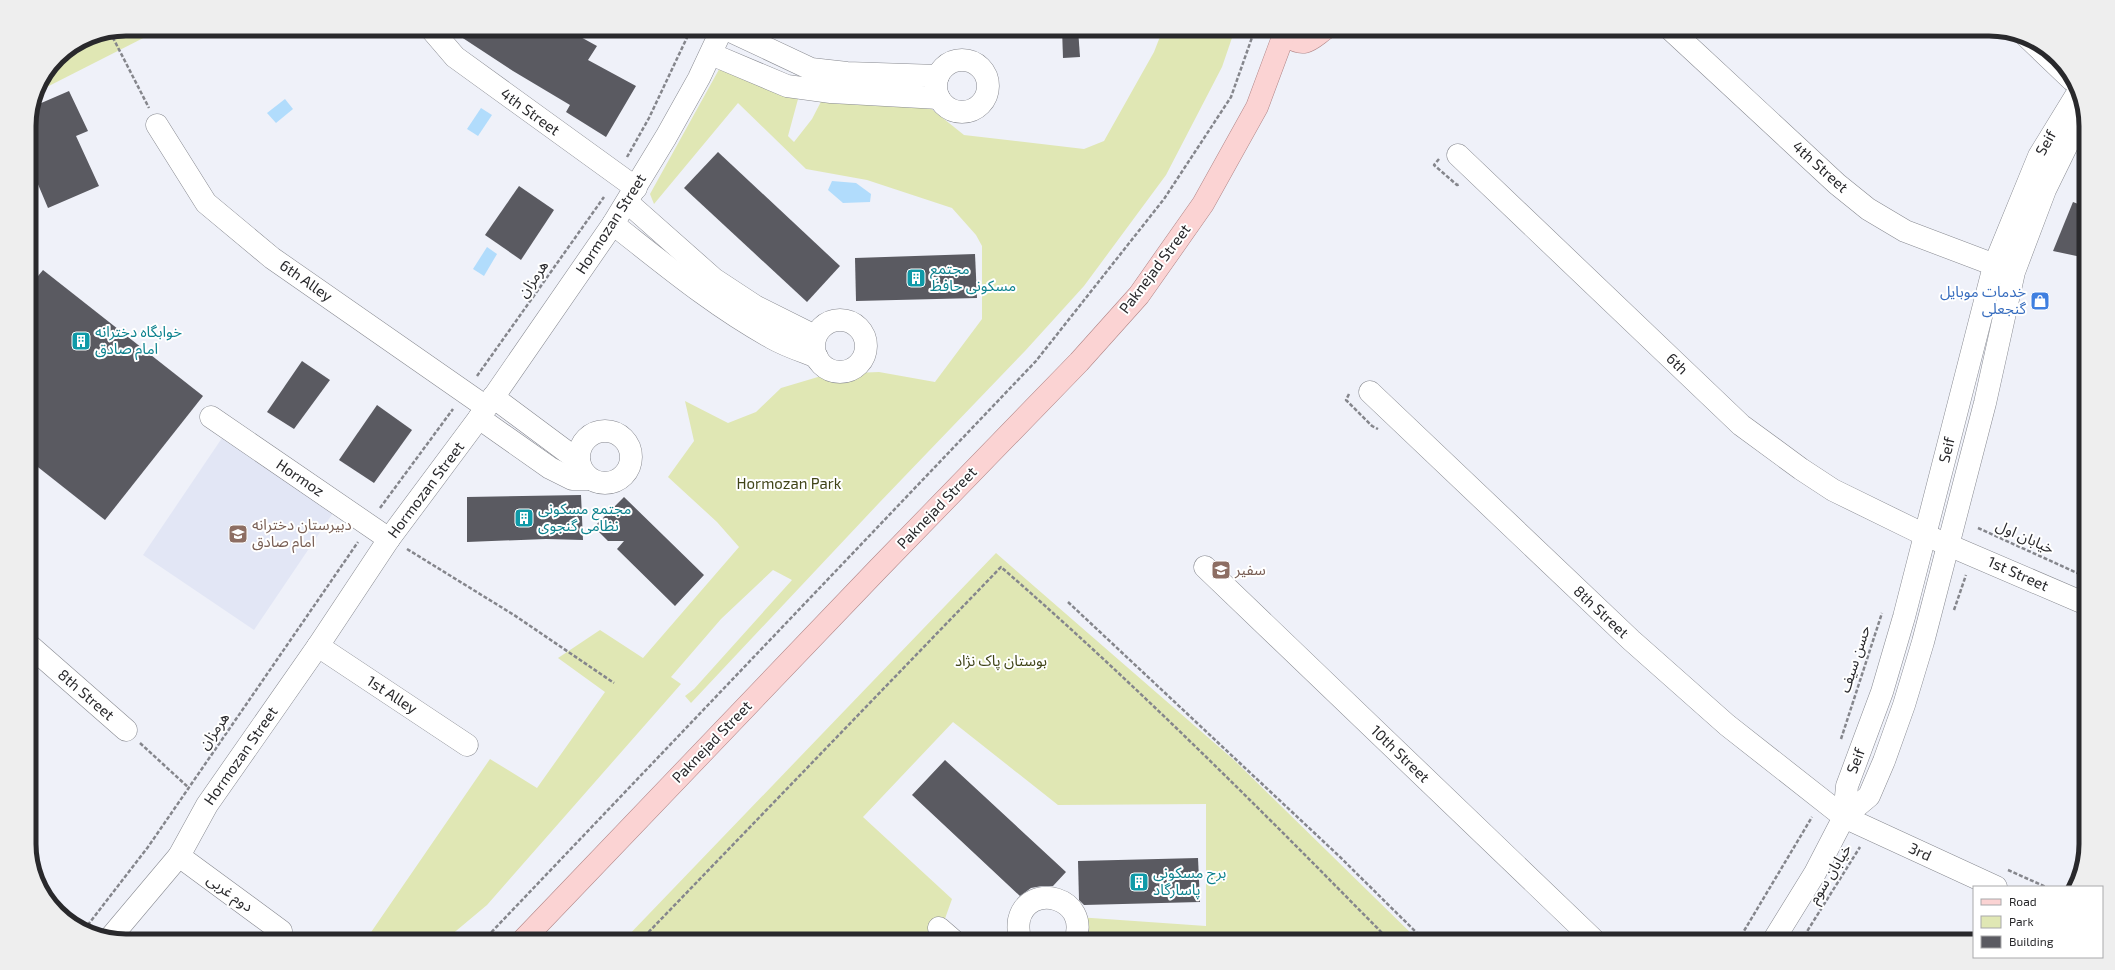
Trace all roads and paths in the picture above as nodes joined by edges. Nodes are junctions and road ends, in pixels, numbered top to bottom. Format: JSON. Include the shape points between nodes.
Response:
{"nodes":[{"id":1,"x":437,"y":36,"type":"edge"},
{"id":2,"x":688,"y":36,"type":"edge"},
{"id":3,"x":719,"y":36,"type":"edge"},
{"id":4,"x":738,"y":36,"type":"edge"},
{"id":5,"x":1252,"y":36,"type":"edge"},
{"id":6,"x":1284,"y":36,"type":"edge"},
{"id":7,"x":1288,"y":36,"type":"edge"},
{"id":8,"x":1314,"y":36,"type":"edge"},
{"id":9,"x":1678,"y":36,"type":"edge"},
{"id":10,"x":113,"y":37,"type":"edge"},
{"id":11,"x":711,"y":54,"type":"junction"},
{"id":12,"x":938,"y":76,"type":"junction"},
{"id":13,"x":809,"y":79,"type":"junction"},
{"id":14,"x":939,"y":98,"type":"junction"},
{"id":15,"x":2074,"y":98,"type":"edge"},
{"id":16,"x":157,"y":124,"type":"joint"},
{"id":17,"x":2079,"y":126,"type":"edge"},
{"id":18,"x":1458,"y":155,"type":"dead end"},
{"id":19,"x":626,"y":158,"type":"dead end"},
{"id":20,"x":605,"y":195,"type":"dead end"},
{"id":21,"x":632,"y":195,"type":"junction"},
{"id":22,"x":613,"y":224,"type":"junction"},
{"id":23,"x":2004,"y":269,"type":"junction"},
{"id":24,"x":710,"y":288,"type":"junction"},
{"id":25,"x":816,"y":336,"type":"junction"},
{"id":26,"x":817,"y":357,"type":"junction"},
{"id":27,"x":474,"y":382,"type":"dead end"},
{"id":28,"x":1370,"y":392,"type":"dead end"},
{"id":29,"x":457,"y":404,"type":"dead end"},
{"id":30,"x":486,"y":407,"type":"junction"},
{"id":31,"x":211,"y":417,"type":"dead end"},
{"id":32,"x":584,"y":470,"type":"dead end"},
{"id":33,"x":379,"y":510,"type":"dead end"},
{"id":34,"x":1978,"y":528,"type":"dead end"},
{"id":35,"x":1925,"y":535,"type":"junction"},
{"id":36,"x":389,"y":539,"type":"junction"},
{"id":37,"x":358,"y":542,"type":"dead end"},
{"id":38,"x":1949,"y":544,"type":"junction"},
{"id":39,"x":1205,"y":567,"type":"dead end"},
{"id":40,"x":2079,"y":574,"type":"edge"},
{"id":41,"x":2079,"y":601,"type":"edge"},
{"id":42,"x":1068,"y":602,"type":"dead end"},
{"id":43,"x":1884,"y":606,"type":"dead end"},
{"id":44,"x":318,"y":646,"type":"junction"},
{"id":45,"x":36,"y":651,"type":"edge"},
{"id":46,"x":614,"y":684,"type":"dead end"},
{"id":47,"x":126,"y":730,"type":"joint"},
{"id":48,"x":1840,"y":742,"type":"dead end"},
{"id":49,"x":467,"y":744,"type":"dead end"},
{"id":50,"x":207,"y":805,"type":"junction"},
{"id":51,"x":1813,"y":815,"type":"dead end"},
{"id":52,"x":1844,"y":817,"type":"junction"},
{"id":53,"x":1864,"y":840,"type":"dead end"},
{"id":54,"x":179,"y":856,"type":"junction"},
{"id":55,"x":1994,"y":886,"type":"edge"},
{"id":56,"x":88,"y":925,"type":"edge"},
{"id":57,"x":281,"y":930,"type":"dead end"},
{"id":58,"x":114,"y":933,"type":"edge"},
{"id":59,"x":489,"y":934,"type":"edge"},
{"id":60,"x":529,"y":934,"type":"edge"},
{"id":61,"x":647,"y":934,"type":"edge"},
{"id":62,"x":1020,"y":934,"type":"edge"},
{"id":63,"x":1078,"y":934,"type":"edge"},
{"id":64,"x":1383,"y":934,"type":"edge"},
{"id":65,"x":1417,"y":934,"type":"edge"},
{"id":66,"x":1588,"y":934,"type":"edge"},
{"id":67,"x":1742,"y":934,"type":"edge"},
{"id":68,"x":1777,"y":934,"type":"edge"},
{"id":69,"x":1805,"y":934,"type":"edge"}],
"edges":[{"from":1,"to":21,"type":"street","name":"4th Street","via":[[455,57]]},
{"from":2,"to":19,"type":"path","via":[[653,111]]},
{"from":3,"to":11,"type":"street","name":"Hormozan Street"},
{"from":4,"to":13,"type":"street"},
{"from":5,"to":59,"type":"path","via":[[1230,97],[1164,199],[1036,361]]},
{"from":6,"to":60,"type":"main road","name":"Paknejad Street","via":[[1253,114],[1203,204],[1139,295],[1080,362]]},
{"from":7,"to":8,"type":"main road","via":[[1297,43],[1304,43]]},
{"from":9,"to":23,"type":"street","name":"4th Street","via":[[1837,184],[1868,209],[1905,231]]},
{"from":10,"to":16,"type":"path"},
{"from":11,"to":13,"type":"street","via":[[787,86]]},
{"from":11,"to":21,"type":"street","name":"Hormozan Street","via":[[696,85]]},
{"from":12,"to":13,"type":"street","via":[[847,73]]},
{"from":12,"to":14,"type":"street","via":[[936,85]]},
{"from":12,"to":14,"type":"street","via":[[949,63],[967,60],[982,69],[989,85],[984,101],[971,112],[954,112]]},
{"from":13,"to":14,"type":"street"},
{"from":15,"to":23,"type":"street","name":"Seif","via":[[2039,156]]},
{"from":16,"to":30,"type":"street","name":"6th Alley","via":[[206,203],[272,258]]},
{"from":17,"to":23,"type":"street","name":"Seif"},
{"from":18,"to":35,"type":"street","name":"6th","via":[[1741,424],[1833,490]]},
{"from":20,"to":27,"type":"path","name":"هرمزان"},
{"from":21,"to":22,"type":"street","name":"Hormozan Street"},
{"from":21,"to":24,"type":"street","name":"4th Street"},
{"from":22,"to":24,"type":"street"},
{"from":22,"to":30,"type":"street","name":"Hormozan Street"},
{"from":23,"to":35,"type":"street","name":"Seif"},
{"from":23,"to":38,"type":"street","name":"Seif","via":[[1985,403]]},
{"from":24,"to":25,"type":"street","via":[[755,306]]},
{"from":24,"to":26,"type":"street","via":[[773,339]]},
{"from":25,"to":26,"type":"street","via":[[814,344]]},
{"from":25,"to":26,"type":"street","via":[[820,328],[827,323],[844,320],[860,328],[867,344],[862,361],[849,371],[832,371]]},
{"from":28,"to":52,"type":"street","name":"8th Street","via":[[1631,640],[1727,725]]},
{"from":29,"to":33,"type":"path"},
{"from":30,"to":32,"type":"street","name":"6th Alley","via":[[550,468],[572,479]]},
{"from":30,"to":36,"type":"street","name":"Hormozan Street"},
{"from":31,"to":36,"type":"street","name":"Hormoz"},
{"from":34,"to":40,"type":"path","name":"خیابان اول"},
{"from":35,"to":38,"type":"street","name":"6th"},
{"from":35,"to":52,"type":"street","name":"Seif","via":[[1882,692],[1847,786]]},
{"from":36,"to":44,"type":"street","name":"Hormozan Street"},
{"from":36,"to":46,"type":"path","via":[[514,616]]},
{"from":37,"to":56,"type":"path","name":"هرمزان","via":[[148,846]]},
{"from":38,"to":41,"type":"street","name":"1st Street"},
{"from":38,"to":52,"type":"street","name":"Seif","via":[[1921,649],[1884,761],[1868,796]]},
{"from":39,"to":66,"type":"street","name":"10th Street"},
{"from":42,"to":65,"type":"path","via":[[1339,856]]},
{"from":43,"to":48,"type":"path","name":"حسن سیف"},
{"from":44,"to":49,"type":"street","name":"1st Alley"},
{"from":44,"to":50,"type":"street","name":"Hormozan Street"},
{"from":45,"to":47,"type":"street","name":"8th Street"},
{"from":47,"to":50,"type":"path"},
{"from":50,"to":54,"type":"street","name":"Hormozan Street"},
{"from":51,"to":67,"type":"path"},
{"from":52,"to":55,"type":"street","name":"3rd"},
{"from":52,"to":68,"type":"street","name":"Seif","via":[[1815,873]]},
{"from":53,"to":69,"type":"path","name":"خیابان سوم"},
{"from":54,"to":57,"type":"street","name":"دوم غربی"},
{"from":54,"to":58,"type":"street","name":"Hormozan Street"},
{"from":61,"to":64,"type":"path","via":[[1001,567],[1072,629],[1250,799]]},
{"from":62,"to":63,"type":"street","via":[[1018,927],[1024,909],[1036,900],[1051,898],[1064,903],[1074,914],[1078,923]]}]}
